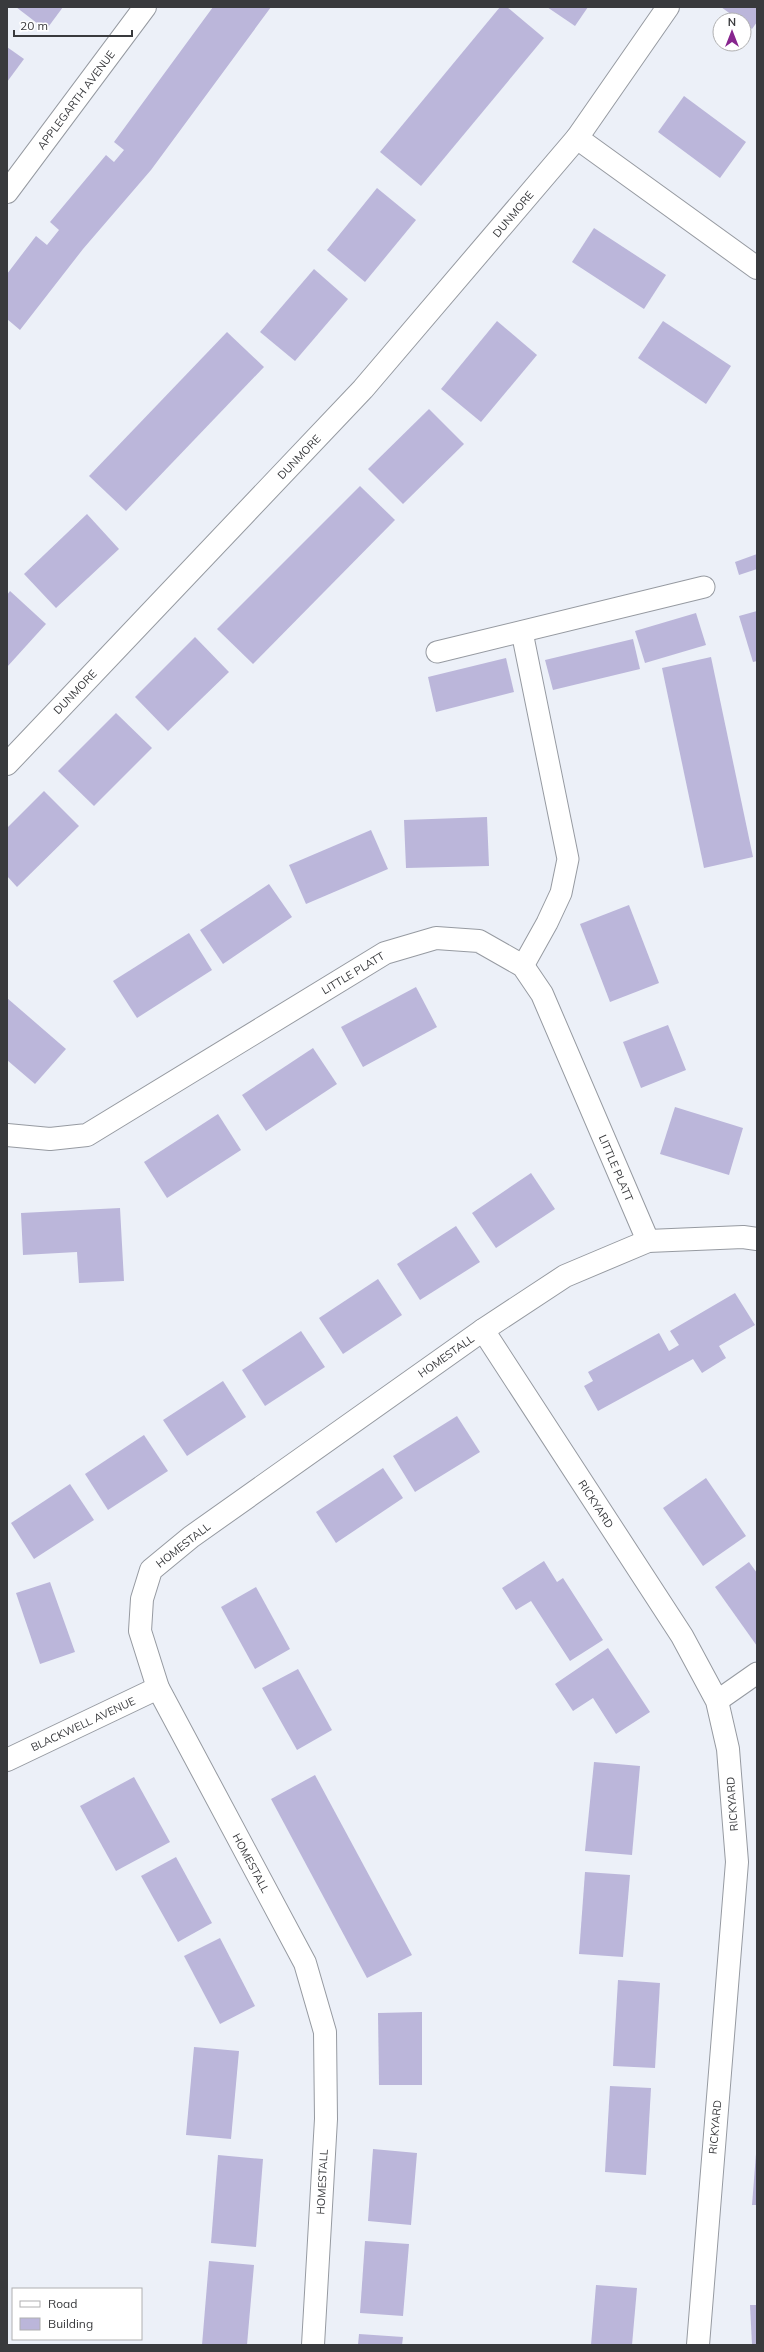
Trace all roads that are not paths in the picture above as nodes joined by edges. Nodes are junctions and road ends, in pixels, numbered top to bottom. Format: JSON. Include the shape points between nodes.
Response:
{"nodes":[{"id":1,"x":145,"y":7,"type":"edge"},
{"id":2,"x":668,"y":7,"type":"edge"},
{"id":3,"x":577,"y":138,"type":"junction"},
{"id":4,"x":7,"y":192,"type":"edge"},
{"id":5,"x":757,"y":268,"type":"edge"},
{"id":6,"x":704,"y":587,"type":"dead end"},
{"id":7,"x":522,"y":632,"type":"junction"},
{"id":8,"x":437,"y":652,"type":"dead end"},
{"id":9,"x":7,"y":764,"type":"edge"},
{"id":10,"x":523,"y":966,"type":"junction"},
{"id":11,"x":7,"y":1134,"type":"edge"},
{"id":12,"x":757,"y":1239,"type":"edge"},
{"id":13,"x":648,"y":1241,"type":"junction"},
{"id":14,"x":483,"y":1330,"type":"junction"},
{"id":15,"x":757,"y":1673,"type":"edge"},
{"id":16,"x":158,"y":1688,"type":"junction"},
{"id":17,"x":717,"y":1701,"type":"junction"},
{"id":18,"x":7,"y":1760,"type":"edge"},
{"id":19,"x":313,"y":2345,"type":"edge"},
{"id":20,"x":698,"y":2345,"type":"edge"}],
"edges":[{"from":1,"to":4,"type":"street","name":"APPLEGARTH AVENUE"},
{"from":2,"to":3,"type":"street","name":"DUNMORE"},
{"from":3,"to":5,"type":"street"},
{"from":3,"to":9,"type":"street","name":"DUNMORE","via":[[363,389]]},
{"from":6,"to":7,"type":"lane"},
{"from":7,"to":8,"type":"lane"},
{"from":7,"to":10,"type":"lane","via":[[568,859],[560,893]]},
{"from":10,"to":11,"type":"street","name":"LITTLE PLATT","via":[[479,941],[436,938],[385,953],[87,1135],[50,1139]]},
{"from":10,"to":13,"type":"street","name":"LITTLE PLATT","via":[[542,994]]},
{"from":12,"to":13,"type":"street","name":"HOMESTALL","via":[[744,1237]]},
{"from":13,"to":14,"type":"street","name":"HOMESTALL","via":[[565,1276]]},
{"from":14,"to":16,"type":"street","name":"HOMESTALL","via":[[191,1537],[152,1570],[142,1598],[140,1631]]},
{"from":14,"to":17,"type":"street","name":"RICKYARD","via":[[682,1636]]},
{"from":15,"to":17,"type":"lane"},
{"from":16,"to":18,"type":"street","name":"BLACKWELL AVENUE"},
{"from":16,"to":19,"type":"street","name":"HOMESTALL","via":[[305,1963],[325,2032],[326,2119]]},
{"from":17,"to":20,"type":"street","name":"RICKYARD","via":[[728,1749],[737,1862]]}]}
